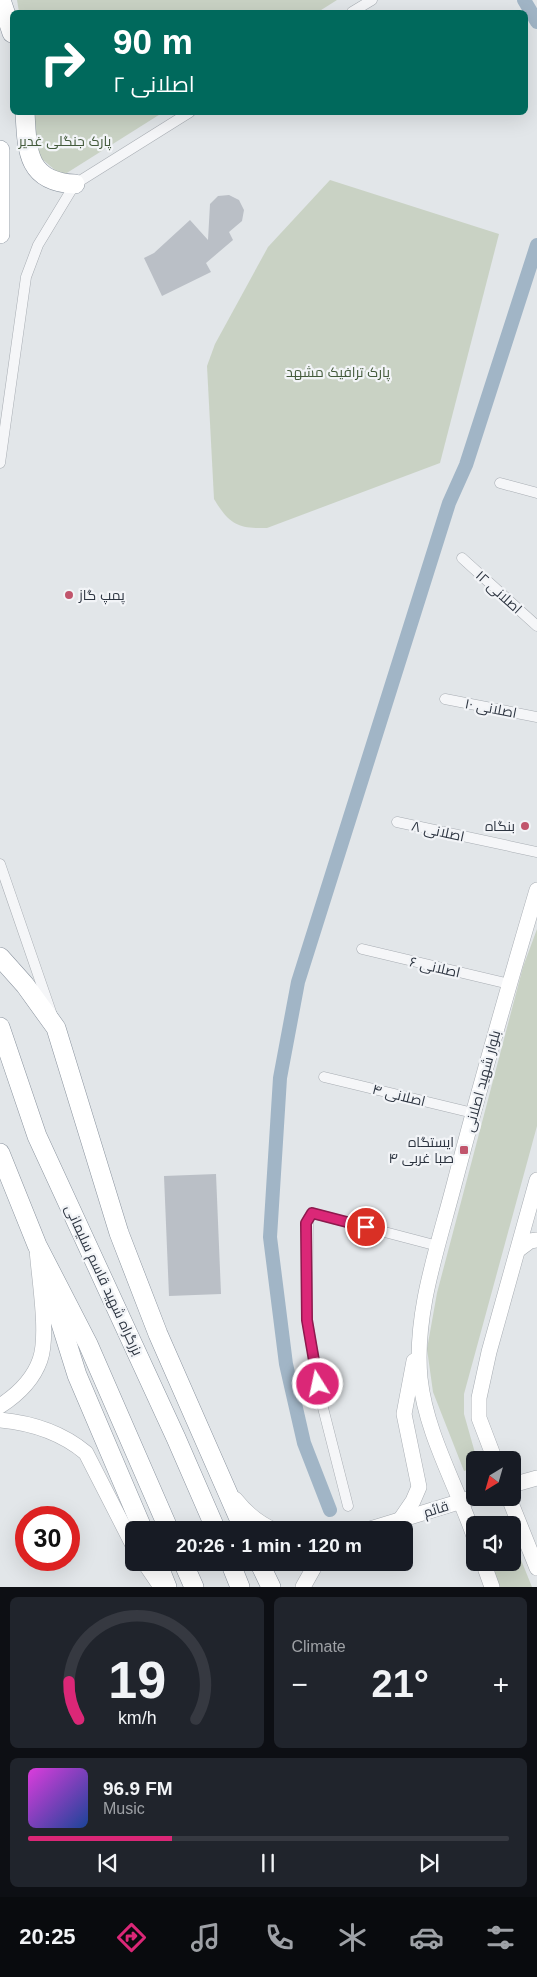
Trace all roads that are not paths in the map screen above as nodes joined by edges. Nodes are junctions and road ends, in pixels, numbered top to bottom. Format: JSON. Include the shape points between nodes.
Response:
{"nodes":[{"id":1,"x":1,"y":0,"type":"edge"},
{"id":2,"x":372,"y":0,"type":"edge"},
{"id":3,"x":355,"y":10,"type":"edge"},
{"id":4,"x":10,"y":26,"type":"edge"},
{"id":5,"x":25,"y":115,"type":"edge"},
{"id":6,"x":185,"y":115,"type":"edge"},
{"id":7,"x":0,"y":150,"type":"edge"},
{"id":8,"x":75,"y":184,"type":"junction"},
{"id":9,"x":0,"y":234,"type":"edge"},
{"id":10,"x":0,"y":463,"type":"edge"},
{"id":11,"x":500,"y":483,"type":"dead end"},
{"id":12,"x":537,"y":493,"type":"edge"},
{"id":13,"x":462,"y":558,"type":"dead end"},
{"id":14,"x":537,"y":626,"type":"edge"},
{"id":15,"x":445,"y":699,"type":"dead end"},
{"id":16,"x":537,"y":717,"type":"edge"},
{"id":17,"x":397,"y":822,"type":"dead end"},
{"id":18,"x":537,"y":852,"type":"edge"},
{"id":19,"x":0,"y":864,"type":"edge"},
{"id":20,"x":537,"y":890,"type":"edge"},
{"id":21,"x":362,"y":949,"type":"dead end"},
{"id":22,"x":0,"y":957,"type":"edge"},
{"id":23,"x":509,"y":984,"type":"junction"},
{"id":24,"x":0,"y":1027,"type":"edge"},
{"id":25,"x":56,"y":1028,"type":"junction"},
{"id":26,"x":324,"y":1077,"type":"dead end"},
{"id":27,"x":473,"y":1114,"type":"junction"},
{"id":28,"x":0,"y":1153,"type":"edge"},
{"id":29,"x":537,"y":1180,"type":"edge"},
{"id":30,"x":537,"y":1240,"type":"edge"},
{"id":31,"x":37,"y":1245,"type":"junction"},
{"id":32,"x":438,"y":1246,"type":"junction"},
{"id":33,"x":518,"y":1250,"type":"junction"},
{"id":34,"x":419,"y":1332,"type":"junction"},
{"id":35,"x":0,"y":1406,"type":"edge"},
{"id":36,"x":0,"y":1420,"type":"edge"},
{"id":37,"x":492,"y":1451,"type":"edge"},
{"id":38,"x":537,"y":1478,"type":"edge"},
{"id":39,"x":521,"y":1482,"type":"edge"},
{"id":40,"x":224,"y":1486,"type":"junction"},
{"id":41,"x":466,"y":1495,"type":"edge"},
{"id":42,"x":466,"y":1500,"type":"edge"},
{"id":43,"x":348,"y":1506,"type":"dead end"},
{"id":44,"x":512,"y":1506,"type":"edge"},
{"id":45,"x":400,"y":1520,"type":"junction"},
{"id":46,"x":139,"y":1521,"type":"edge"},
{"id":47,"x":165,"y":1521,"type":"edge"},
{"id":48,"x":212,"y":1521,"type":"edge"},
{"id":49,"x":240,"y":1521,"type":"edge"},
{"id":50,"x":257,"y":1521,"type":"edge"},
{"id":51,"x":397,"y":1521,"type":"edge"},
{"id":52,"x":125,"y":1529,"type":"edge"},
{"id":53,"x":537,"y":1568,"type":"edge"},
{"id":54,"x":150,"y":1571,"type":"edge"},
{"id":55,"x":161,"y":1571,"type":"edge"},
{"id":56,"x":187,"y":1571,"type":"edge"},
{"id":57,"x":234,"y":1571,"type":"edge"},
{"id":58,"x":263,"y":1571,"type":"edge"},
{"id":59,"x":311,"y":1571,"type":"edge"},
{"id":60,"x":486,"y":1571,"type":"edge"},
{"id":61,"x":161,"y":1587,"type":"edge"},
{"id":62,"x":167,"y":1587,"type":"edge"},
{"id":63,"x":194,"y":1587,"type":"edge"},
{"id":64,"x":240,"y":1587,"type":"edge"},
{"id":65,"x":271,"y":1587,"type":"edge"},
{"id":66,"x":303,"y":1587,"type":"edge"},
{"id":67,"x":492,"y":1587,"type":"edge"}],
"edges":[{"from":1,"to":4,"type":"highway"},
{"from":2,"to":3,"type":"street"},
{"from":5,"to":8,"type":"highway","via":[[27,151],[34,167],[57,184]]},
{"from":6,"to":8,"type":"street"},
{"from":7,"to":9,"type":"highway"},
{"from":8,"to":10,"type":"street","via":[[38,245],[26,277]]},
{"from":11,"to":12,"type":"street"},
{"from":13,"to":14,"type":"street","name":"اصلانی ۱۲"},
{"from":15,"to":16,"type":"street","name":"اصلانی ۱۰"},
{"from":17,"to":18,"type":"street","name":"اصلانی ۸"},
{"from":19,"to":25,"type":"street"},
{"from":20,"to":23,"type":"main road","name":"بلوار شهید اصلانی"},
{"from":21,"to":23,"type":"street","name":"اصلانی ۶"},
{"from":22,"to":25,"type":"highway"},
{"from":23,"to":27,"type":"main road","name":"بلوار شهید اصلانی"},
{"from":24,"to":48,"type":"highway","name":"بزرگراه شهید قاسم سلیمانی","via":[[38,1136]]},
{"from":25,"to":40,"type":"highway","via":[[119,1233],[158,1334]]},
{"from":26,"to":27,"type":"street","name":"اصلانی ۴"},
{"from":27,"to":32,"type":"main road","name":"بلوار شهید اصلانی"},
{"from":28,"to":31,"type":"highway"},
{"from":29,"to":33,"type":"main road"},
{"from":30,"to":33,"type":"main road"},
{"from":31,"to":35,"type":"main road","via":[[43,1329],[40,1360],[25,1387]]},
{"from":31,"to":46,"type":"highway","via":[[77,1375]]},
{"from":31,"to":47,"type":"highway","via":[[88,1344]]},
{"from":32,"to":34,"type":"main road","name":"بلوار شهید اصلانی"},
{"from":32,"to":43,"type":"street","via":[[312,1213],[306,1223],[307,1320],[321,1400]]},
{"from":33,"to":37,"type":"main road","via":[[479,1398],[480,1418]]},
{"from":34,"to":41,"type":"main road","name":"بلوار شهید اصلانی","via":[[420,1379],[432,1430]]},
{"from":34,"to":45,"type":"main road","name":"بلوار شهید اصلانی","via":[[404,1414],[419,1487]]},
{"from":36,"to":52,"type":"main road","via":[[39,1426],[74,1443],[86,1453]]},
{"from":38,"to":39,"type":"main road"},
{"from":40,"to":49,"type":"highway"},
{"from":40,"to":50,"type":"main road","via":[[244,1511]]},
{"from":42,"to":45,"type":"main road","name":"قائم"},
{"from":44,"to":53,"type":"main road"},
{"from":45,"to":51,"type":"main road","name":"قائم"},
{"from":54,"to":61,"type":"main road"},
{"from":55,"to":62,"type":"highway"},
{"from":56,"to":63,"type":"highway"},
{"from":57,"to":64,"type":"highway"},
{"from":58,"to":65,"type":"highway"},
{"from":59,"to":66,"type":"main road"},
{"from":60,"to":67,"type":"main road"}]}
